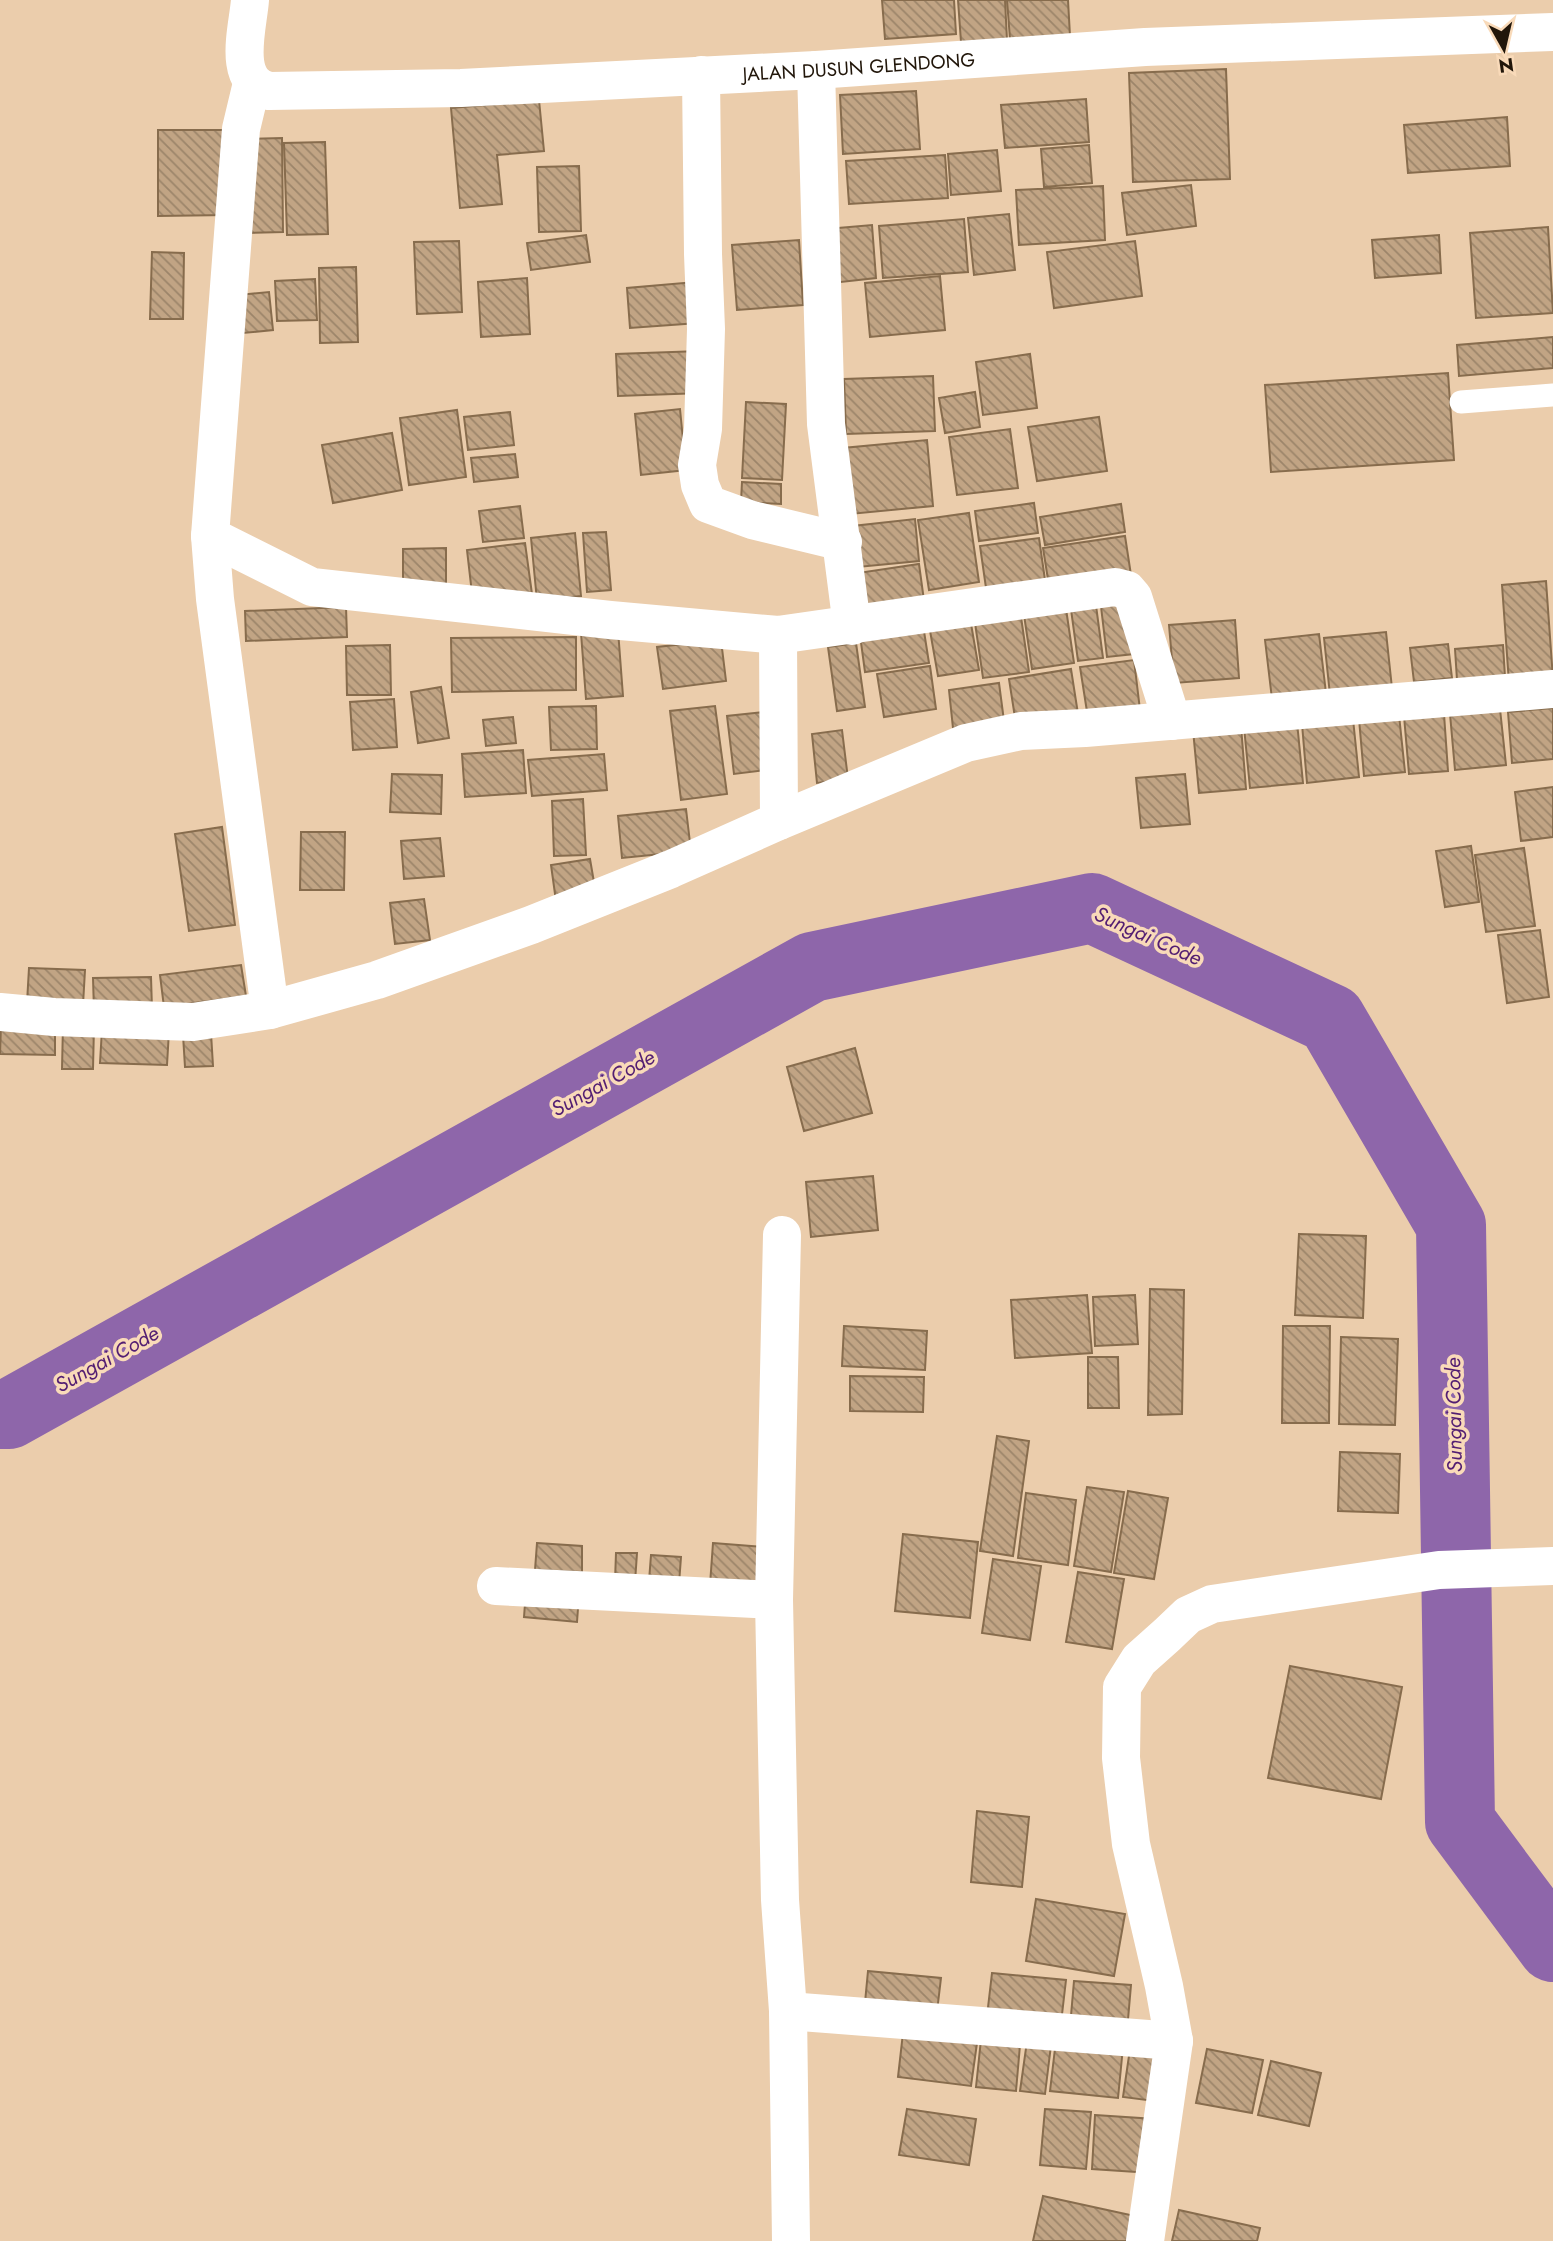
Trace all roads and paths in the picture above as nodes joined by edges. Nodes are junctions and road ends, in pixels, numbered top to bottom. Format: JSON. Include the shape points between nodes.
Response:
{"nodes":[{"id":1,"x":250,"y":0,"type":"edge"},
{"id":2,"x":1553,"y":32,"type":"edge"},
{"id":3,"x":816,"y":70,"type":"junction"},
{"id":4,"x":701,"y":75,"type":"junction"},
{"id":5,"x":252,"y":83,"type":"junction"},
{"id":6,"x":1553,"y":395,"type":"edge"},
{"id":7,"x":1461,"y":402,"type":"dead end"},
{"id":8,"x":211,"y":536,"type":"junction"},
{"id":9,"x":843,"y":542,"type":"junction"},
{"id":10,"x":852,"y":626,"type":"junction"},
{"id":11,"x":778,"y":635,"type":"junction"},
{"id":12,"x":1553,"y":689,"type":"edge"},
{"id":13,"x":1172,"y":721,"type":"junction"},
{"id":14,"x":779,"y":821,"type":"junction"},
{"id":15,"x":270,"y":1010,"type":"junction"},
{"id":16,"x":0,"y":1012,"type":"edge"},
{"id":17,"x":782,"y":1235,"type":"dead end"},
{"id":18,"x":1553,"y":1566,"type":"edge"},
{"id":19,"x":496,"y":1586,"type":"dead end"},
{"id":20,"x":774,"y":1600,"type":"junction"},
{"id":21,"x":788,"y":2011,"type":"junction"},
{"id":22,"x":1174,"y":2041,"type":"junction"},
{"id":23,"x":791,"y":2241,"type":"edge"},
{"id":24,"x":1145,"y":2241,"type":"edge"}],
"edges":[{"from":1,"to":5,"type":"street","via":[[244,60]]},
{"from":2,"to":3,"type":"street","name":"JALAN DUSUN GLENDONG","via":[[1145,47]]},
{"from":3,"to":4,"type":"street","name":"JALAN DUSUN GLENDONG"},
{"from":3,"to":9,"type":"street","via":[[826,424]]},
{"from":4,"to":5,"type":"street","name":"JALAN DUSUN GLENDONG","via":[[461,88],[268,91]]},
{"from":4,"to":9,"type":"street","via":[[706,329],[704,418],[697,466],[700,485],[708,504]]},
{"from":5,"to":8,"type":"street","via":[[241,129]]},
{"from":6,"to":7,"type":"lane"},
{"from":8,"to":11,"type":"street","via":[[312,587]]},
{"from":8,"to":15,"type":"street","via":[[215,600]]},
{"from":9,"to":10,"type":"street"},
{"from":10,"to":11,"type":"street"},
{"from":10,"to":13,"type":"street","via":[[1115,587],[1127,590]]},
{"from":11,"to":14,"type":"street"},
{"from":12,"to":13,"type":"street"},
{"from":13,"to":14,"type":"street","via":[[1021,731],[966,743]]},
{"from":14,"to":15,"type":"street","via":[[531,925],[377,980]]},
{"from":15,"to":16,"type":"street","via":[[193,1022]]},
{"from":17,"to":20,"type":"street"},
{"from":18,"to":22,"type":"street","via":[[1439,1570],[1212,1604],[1188,1615],[1139,1660],[1122,1687],[1121,1758],[1130,1844]]},
{"from":19,"to":20,"type":"street"},
{"from":20,"to":21,"type":"street","via":[[780,1900]]},
{"from":21,"to":22,"type":"street"},
{"from":21,"to":23,"type":"street"},
{"from":22,"to":24,"type":"street"}]}
